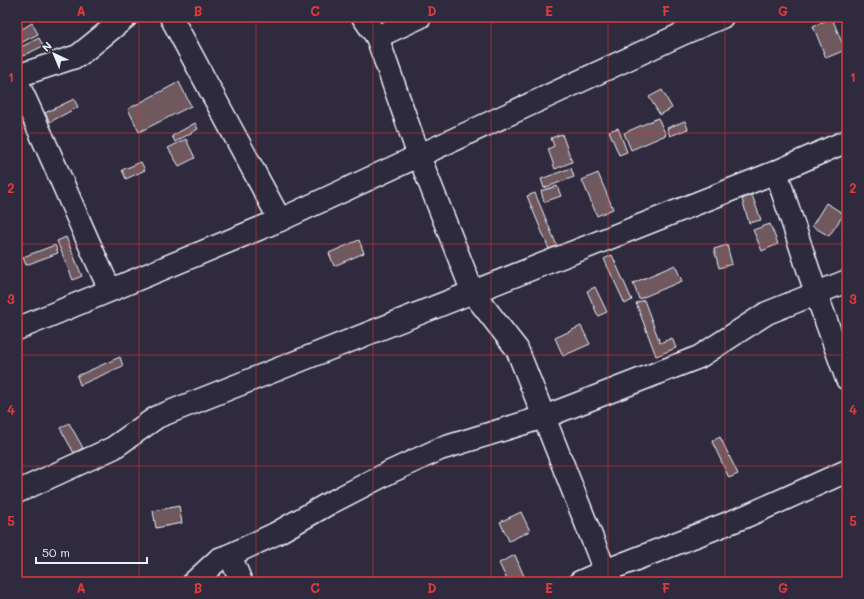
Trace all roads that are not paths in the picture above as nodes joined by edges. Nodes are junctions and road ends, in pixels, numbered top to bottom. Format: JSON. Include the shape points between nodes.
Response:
{"nodes":[{"id":1,"x":126,"y":17,"type":"edge"},
{"id":2,"x":171,"y":17,"type":"edge"},
{"id":3,"x":363,"y":17,"type":"edge"},
{"id":4,"x":420,"y":17,"type":"edge"},
{"id":5,"x":722,"y":17,"type":"edge"},
{"id":6,"x":377,"y":37,"type":"junction"},
{"id":7,"x":17,"y":76,"type":"edge"},
{"id":8,"x":17,"y":82,"type":"edge"},
{"id":9,"x":847,"y":141,"type":"edge"},
{"id":10,"x":419,"y":156,"type":"junction"},
{"id":11,"x":776,"y":172,"type":"junction"},
{"id":12,"x":280,"y":220,"type":"junction"},
{"id":13,"x":847,"y":281,"type":"edge"},
{"id":14,"x":110,"y":290,"type":"junction"},
{"id":15,"x":473,"y":293,"type":"junction"},
{"id":16,"x":816,"y":293,"type":"junction"},
{"id":17,"x":17,"y":329,"type":"edge"},
{"id":18,"x":847,"y":379,"type":"edge"},
{"id":19,"x":544,"y":417,"type":"junction"},
{"id":20,"x":847,"y":471,"type":"edge"},
{"id":21,"x":17,"y":492,"type":"edge"},
{"id":22,"x":230,"y":555,"type":"junction"},
{"id":23,"x":608,"y":576,"type":"edge"},
{"id":24,"x":194,"y":582,"type":"edge"},
{"id":25,"x":241,"y":582,"type":"edge"},
{"id":26,"x":580,"y":582,"type":"edge"}],
"edges":[{"from":1,"to":7,"type":"street","via":[[78,56]]},
{"from":2,"to":12,"type":"street"},
{"from":3,"to":6,"type":"street"},
{"from":4,"to":6,"type":"street"},
{"from":5,"to":10,"type":"street"},
{"from":6,"to":10,"type":"street"},
{"from":8,"to":14,"type":"street"},
{"from":9,"to":11,"type":"street"},
{"from":10,"to":12,"type":"street"},
{"from":10,"to":15,"type":"street"},
{"from":11,"to":15,"type":"street"},
{"from":11,"to":16,"type":"street"},
{"from":12,"to":14,"type":"street"},
{"from":13,"to":16,"type":"street"},
{"from":14,"to":17,"type":"street"},
{"from":15,"to":19,"type":"street","via":[[517,349]]},
{"from":15,"to":21,"type":"street","via":[[157,417],[113,448]]},
{"from":16,"to":18,"type":"street"},
{"from":16,"to":19,"type":"street","via":[[767,313],[699,357]]},
{"from":19,"to":22,"type":"street","via":[[440,449]]},
{"from":19,"to":23,"type":"street"},
{"from":20,"to":23,"type":"street"},
{"from":22,"to":24,"type":"street","via":[[219,558]]},
{"from":22,"to":25,"type":"street"},
{"from":23,"to":26,"type":"street"}]}
